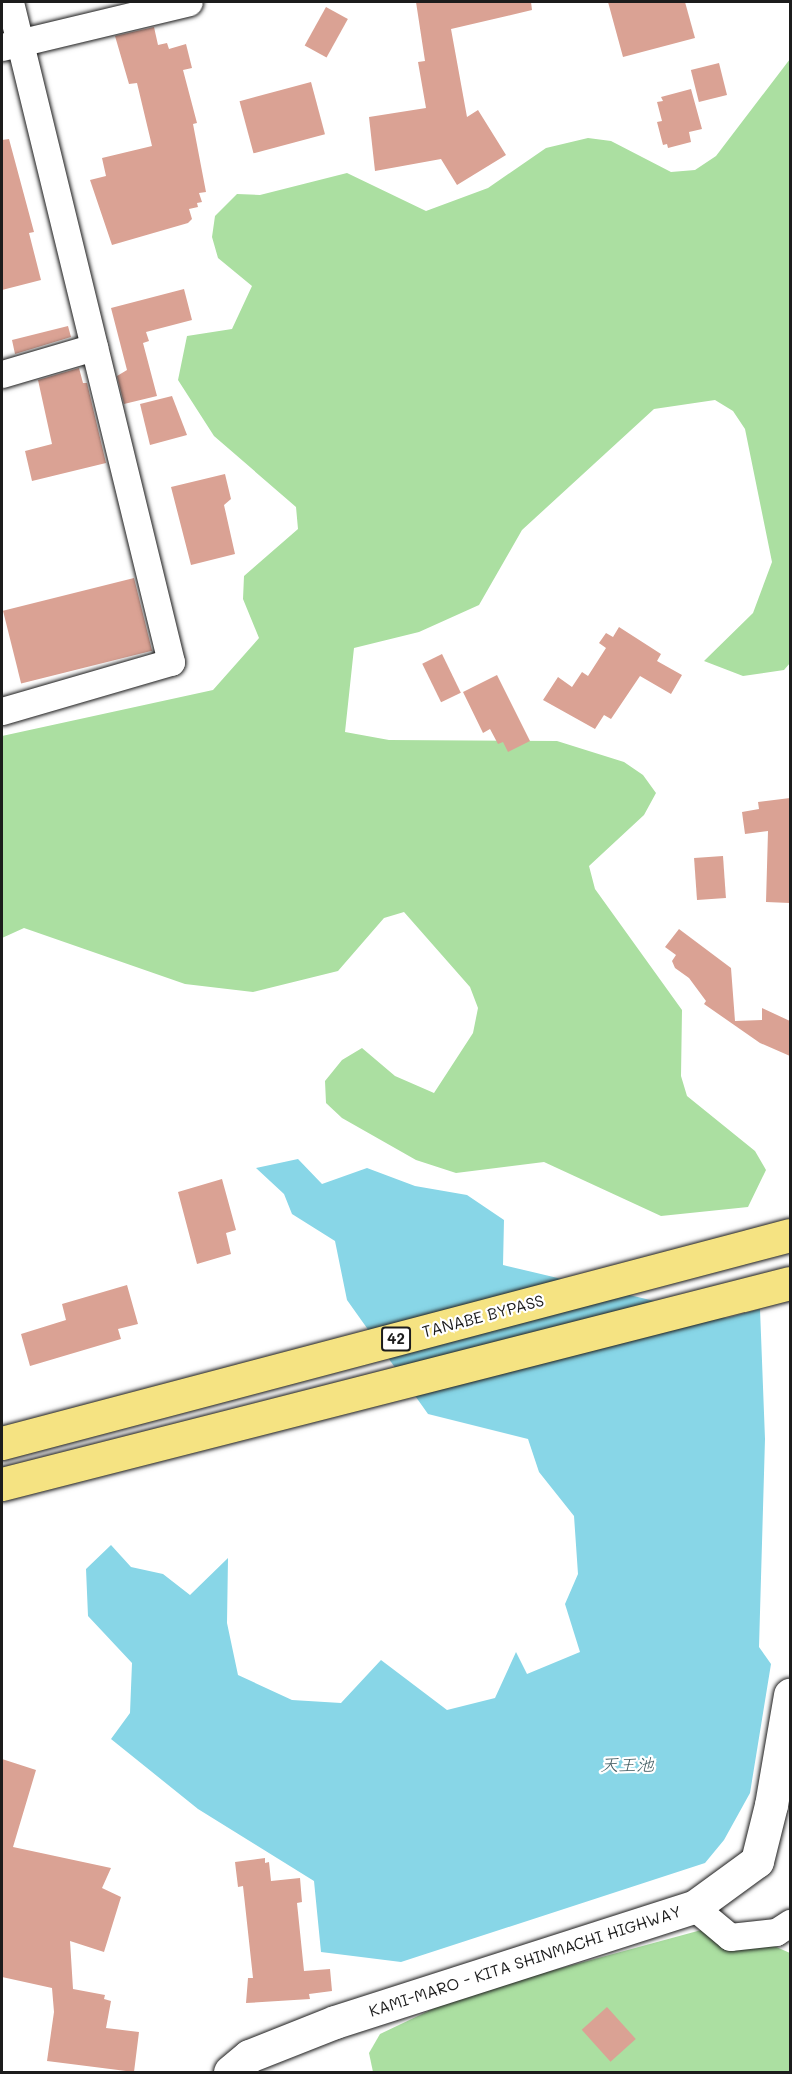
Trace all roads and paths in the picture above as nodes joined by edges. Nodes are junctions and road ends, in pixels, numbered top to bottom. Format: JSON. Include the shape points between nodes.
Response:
{"nodes":[{"id":1,"x":10,"y":2,"type":"edge"},
{"id":2,"x":189,"y":2,"type":"edge"},
{"id":3,"x":11,"y":45,"type":"edge"},
{"id":4,"x":94,"y":347,"type":"junction"},
{"id":5,"x":2,"y":374,"type":"edge"},
{"id":6,"x":2,"y":711,"type":"edge"},
{"id":7,"x":790,"y":1235,"type":"edge"},
{"id":8,"x":790,"y":1283,"type":"edge"},
{"id":9,"x":2,"y":1443,"type":"edge"},
{"id":10,"x":2,"y":1484,"type":"edge"},
{"id":11,"x":790,"y":1695,"type":"edge"},
{"id":12,"x":694,"y":1907,"type":"junction"},
{"id":13,"x":790,"y":1923,"type":"edge"},
{"id":14,"x":230,"y":2073,"type":"edge"}],
"edges":[{"from":1,"to":3,"type":"street"},
{"from":2,"to":3,"type":"street"},
{"from":3,"to":4,"type":"street"},
{"from":4,"to":5,"type":"street"},
{"from":4,"to":6,"type":"street","via":[[171,662]]},
{"from":7,"to":9,"type":"highway","name":"TANABE BYPASS","number":"42"},
{"from":8,"to":10,"type":"highway"},
{"from":11,"to":12,"type":"main road","name":"KAMI-MARO - KITA SHINMACHI HIGHWAY","via":[[757,1861]]},
{"from":12,"to":13,"type":"street","via":[[729,1937],[776,1932]]},
{"from":12,"to":14,"type":"main road","name":"KAMI-MARO - KITA SHINMACHI HIGHWAY","via":[[335,2022],[249,2056]]}]}
